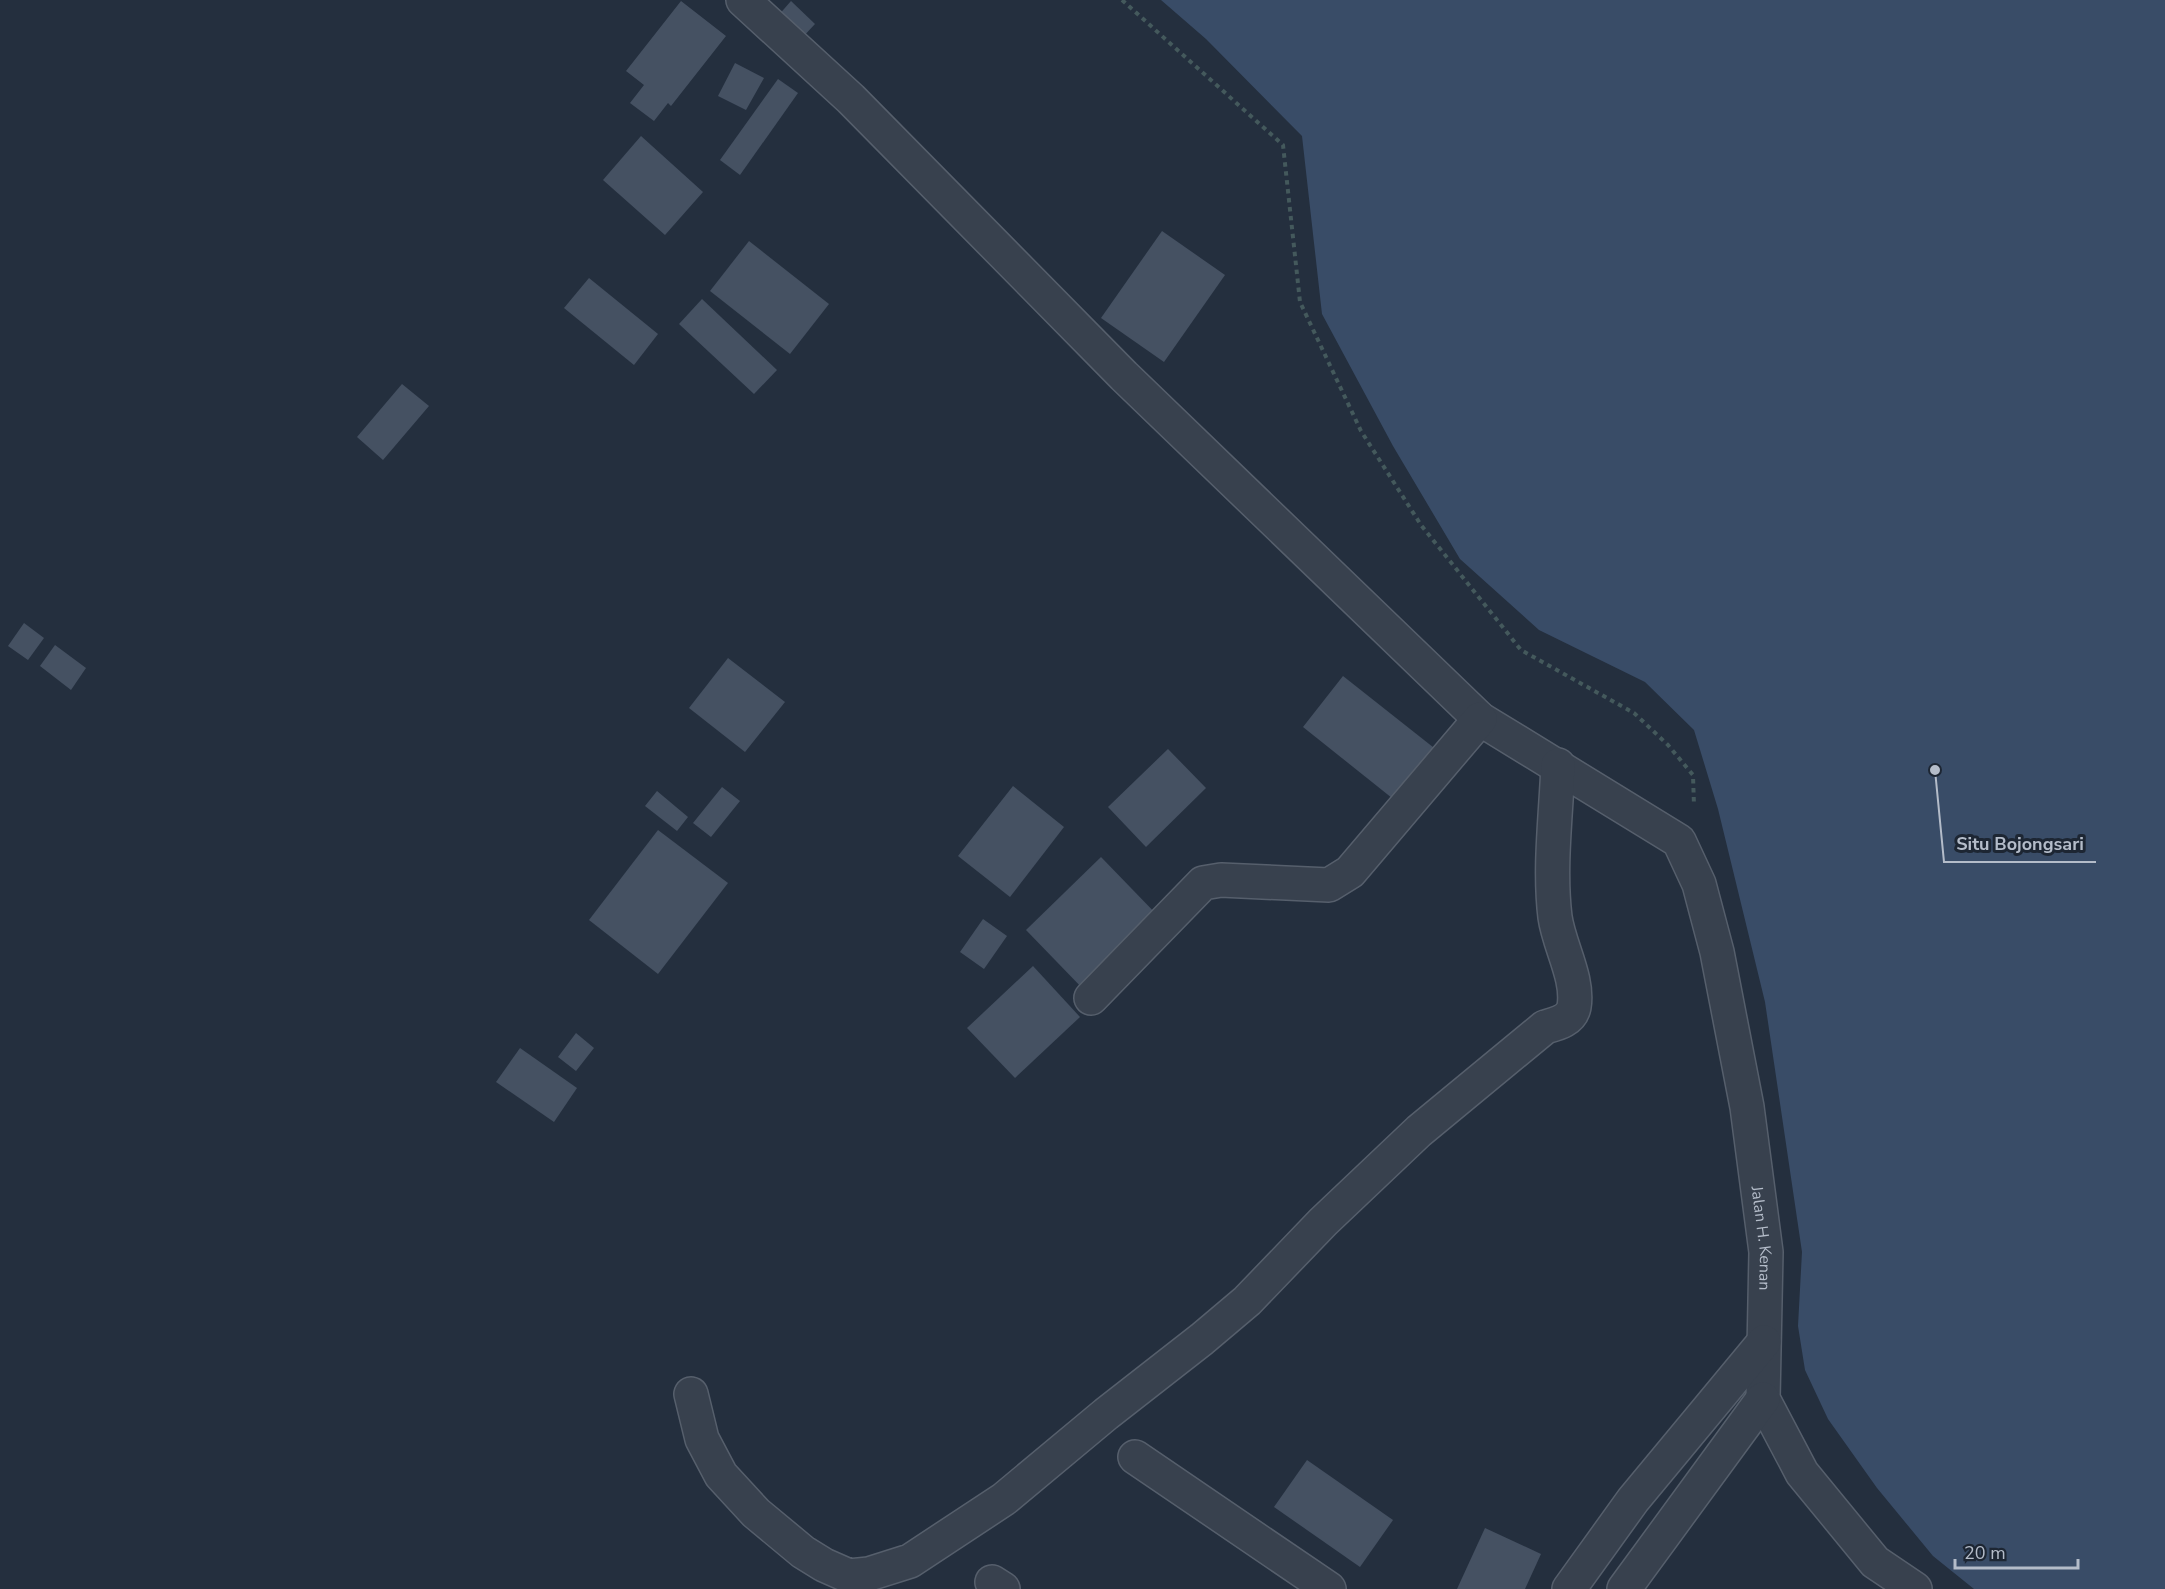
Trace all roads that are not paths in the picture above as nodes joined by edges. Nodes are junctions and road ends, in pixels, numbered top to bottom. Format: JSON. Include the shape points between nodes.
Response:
{"nodes":[{"id":1,"x":742,"y":0,"type":"edge"},
{"id":2,"x":1480,"y":719,"type":"junction"},
{"id":3,"x":1558,"y":765,"type":"junction"},
{"id":4,"x":1091,"y":998,"type":"dead end"},
{"id":5,"x":1764,"y":1342,"type":"junction"},
{"id":6,"x":691,"y":1394,"type":"dead end"},
{"id":7,"x":1763,"y":1399,"type":"junction"},
{"id":8,"x":1135,"y":1456,"type":"dead end"},
{"id":9,"x":1329,"y":1589,"type":"edge"},
{"id":10,"x":1569,"y":1589,"type":"edge"},
{"id":11,"x":1624,"y":1589,"type":"edge"},
{"id":12,"x":1915,"y":1589,"type":"edge"}],
"edges":[{"from":1,"to":2,"type":"street","via":[[851,99],[1099,351]]},
{"from":2,"to":3,"type":"street"},
{"from":2,"to":4,"type":"street","via":[[1350,872],[1329,885],[1221,880],[1203,883]]},
{"from":3,"to":5,"type":"street","name":"Jalan H. Kenan","via":[[1679,841],[1699,884],[1747,1107],[1766,1252]]},
{"from":3,"to":6,"type":"street","via":[[1554,906],[1574,995],[1570,1014],[1545,1027],[1419,1131],[1247,1300],[1004,1499],[910,1561],[869,1574],[843,1575],[803,1552],[736,1493],[721,1475],[702,1439]]},
{"from":5,"to":7,"type":"street","name":"Jalan H. Kenan"},
{"from":5,"to":10,"type":"street","via":[[1634,1500]]},
{"from":7,"to":11,"type":"street"},
{"from":7,"to":12,"type":"street","name":"Jalan H. Kenan","via":[[1802,1473],[1875,1562]]},
{"from":8,"to":9,"type":"street"}]}
